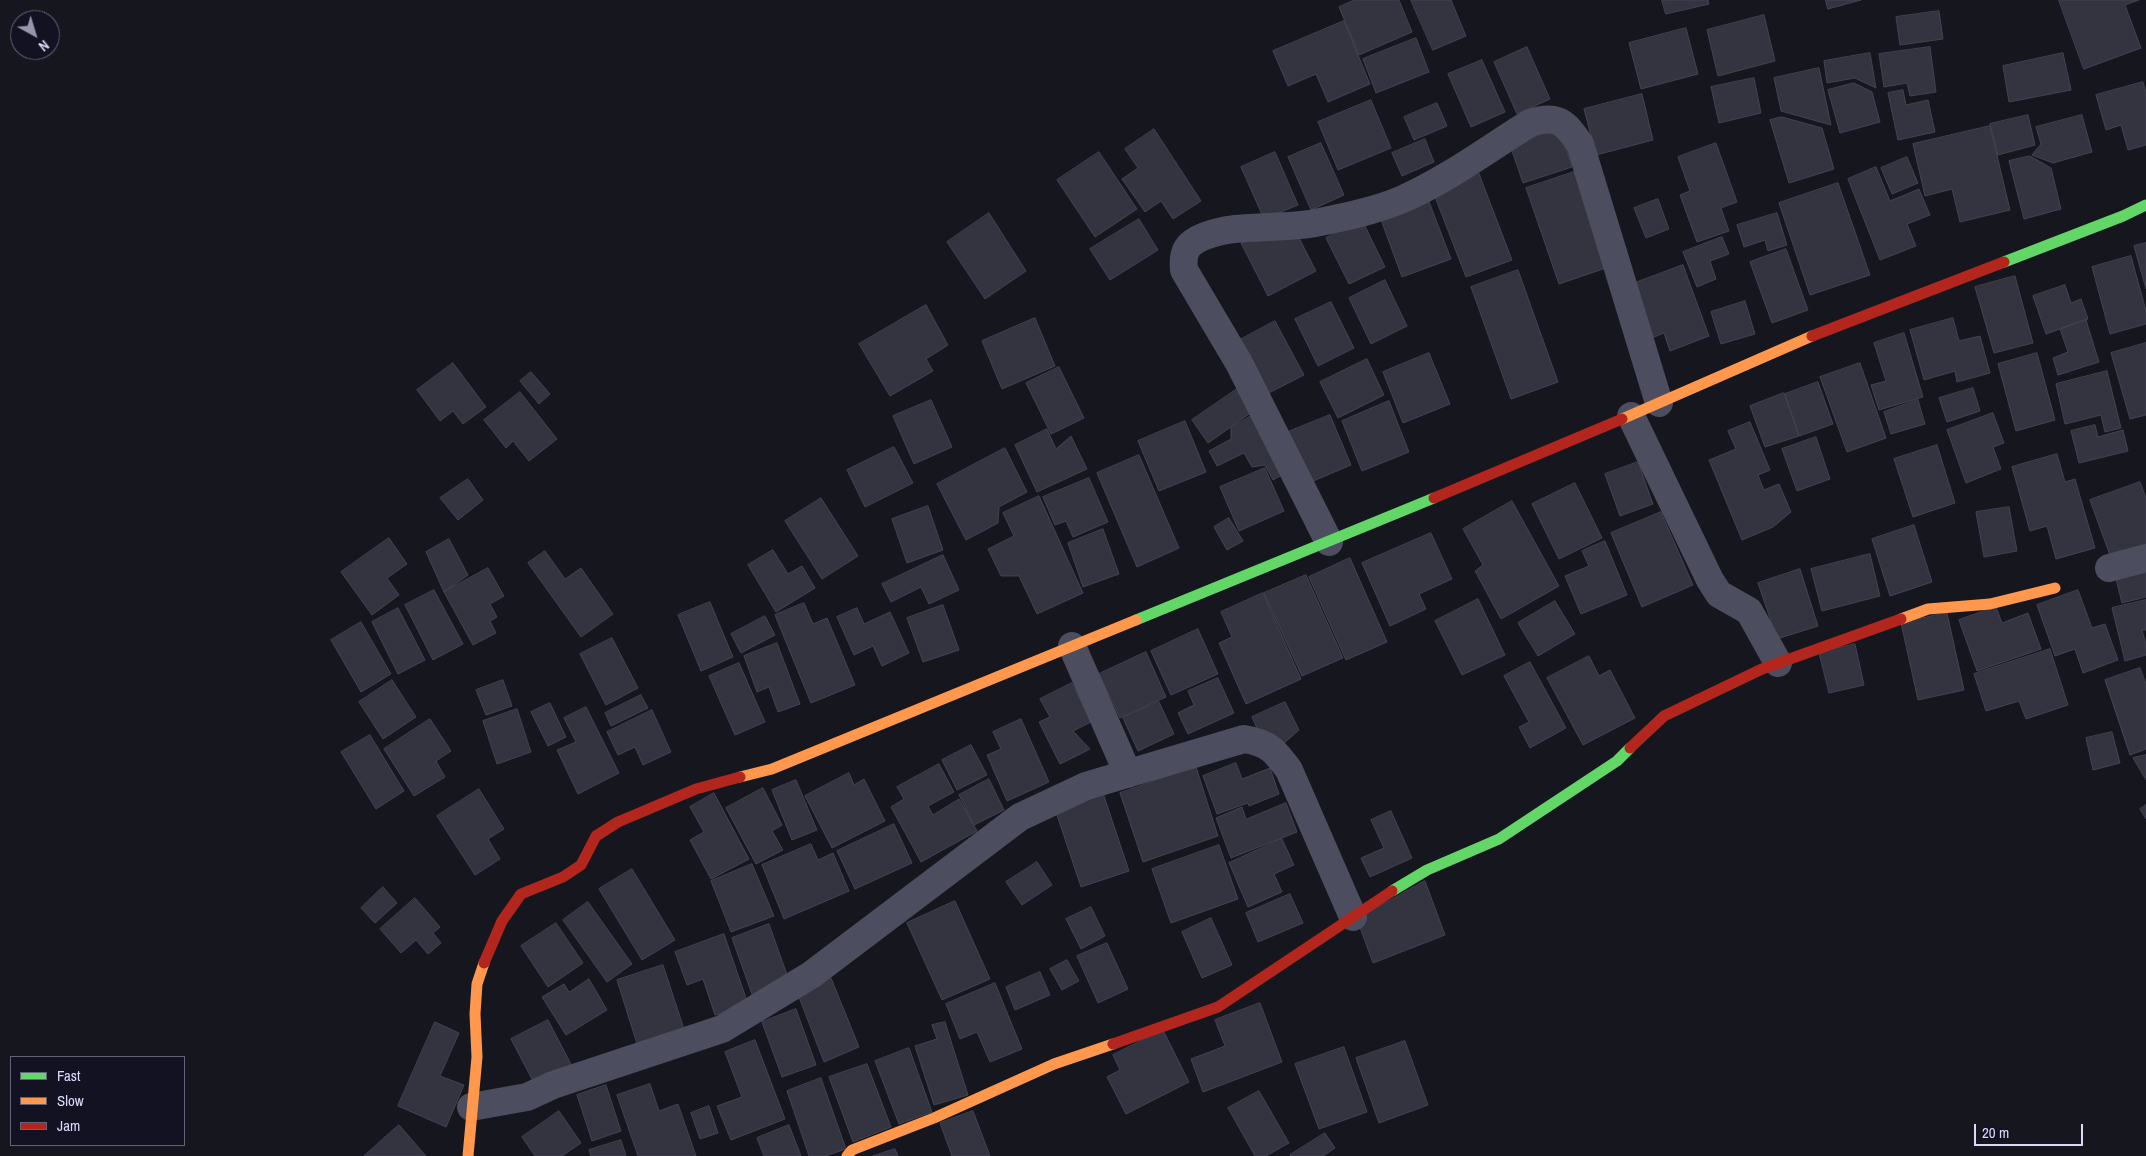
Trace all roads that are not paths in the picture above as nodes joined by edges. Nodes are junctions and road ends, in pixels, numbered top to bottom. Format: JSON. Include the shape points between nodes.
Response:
{"nodes":[{"id":1,"x":2146,"y":205,"type":"edge"},
{"id":2,"x":1659,"y":403,"type":"junction"},
{"id":3,"x":1631,"y":416,"type":"junction"},
{"id":4,"x":1329,"y":542,"type":"junction"},
{"id":5,"x":2146,"y":558,"type":"edge"},
{"id":6,"x":2109,"y":568,"type":"dead end"},
{"id":7,"x":2056,"y":588,"type":"dead end"},
{"id":8,"x":1072,"y":646,"type":"junction"},
{"id":9,"x":1778,"y":663,"type":"junction"},
{"id":10,"x":1128,"y":774,"type":"junction"},
{"id":11,"x":1353,"y":917,"type":"junction"},
{"id":12,"x":470,"y":1107,"type":"junction"},
{"id":13,"x":468,"y":1156,"type":"edge"},
{"id":14,"x":847,"y":1156,"type":"edge"}],
"edges":[{"from":1,"to":2,"type":"street","via":[[1821,332]]},
{"from":2,"to":3,"type":"street"},
{"from":2,"to":4,"type":"street","via":[[1580,144],[1570,129],[1559,121],[1545,118],[1530,123],[1402,200],[1355,215],[1311,224],[1204,236],[1189,244],[1182,256],[1184,270],[1239,363]]},
{"from":3,"to":4,"type":"street"},
{"from":3,"to":9,"type":"street","via":[[1710,580],[1719,594],[1749,611]]},
{"from":4,"to":8,"type":"street"},
{"from":5,"to":6,"type":"street"},
{"from":7,"to":9,"type":"street","via":[[1990,604],[1928,609]]},
{"from":8,"to":10,"type":"street"},
{"from":8,"to":12,"type":"street","via":[[772,769],[696,789],[658,804],[596,836],[581,865],[563,878],[521,894],[502,921],[477,984],[477,1057]]},
{"from":9,"to":11,"type":"street","via":[[1664,716],[1617,761],[1499,839],[1427,870]]},
{"from":10,"to":11,"type":"street","via":[[1244,739],[1262,742],[1277,753],[1289,770]]},
{"from":10,"to":12,"type":"street","via":[[1086,786],[1020,817],[811,975],[722,1029],[553,1085],[527,1098]]},
{"from":11,"to":14,"type":"street","via":[[1218,1007],[1054,1064],[934,1118],[852,1150]]},
{"from":12,"to":13,"type":"street"}]}
